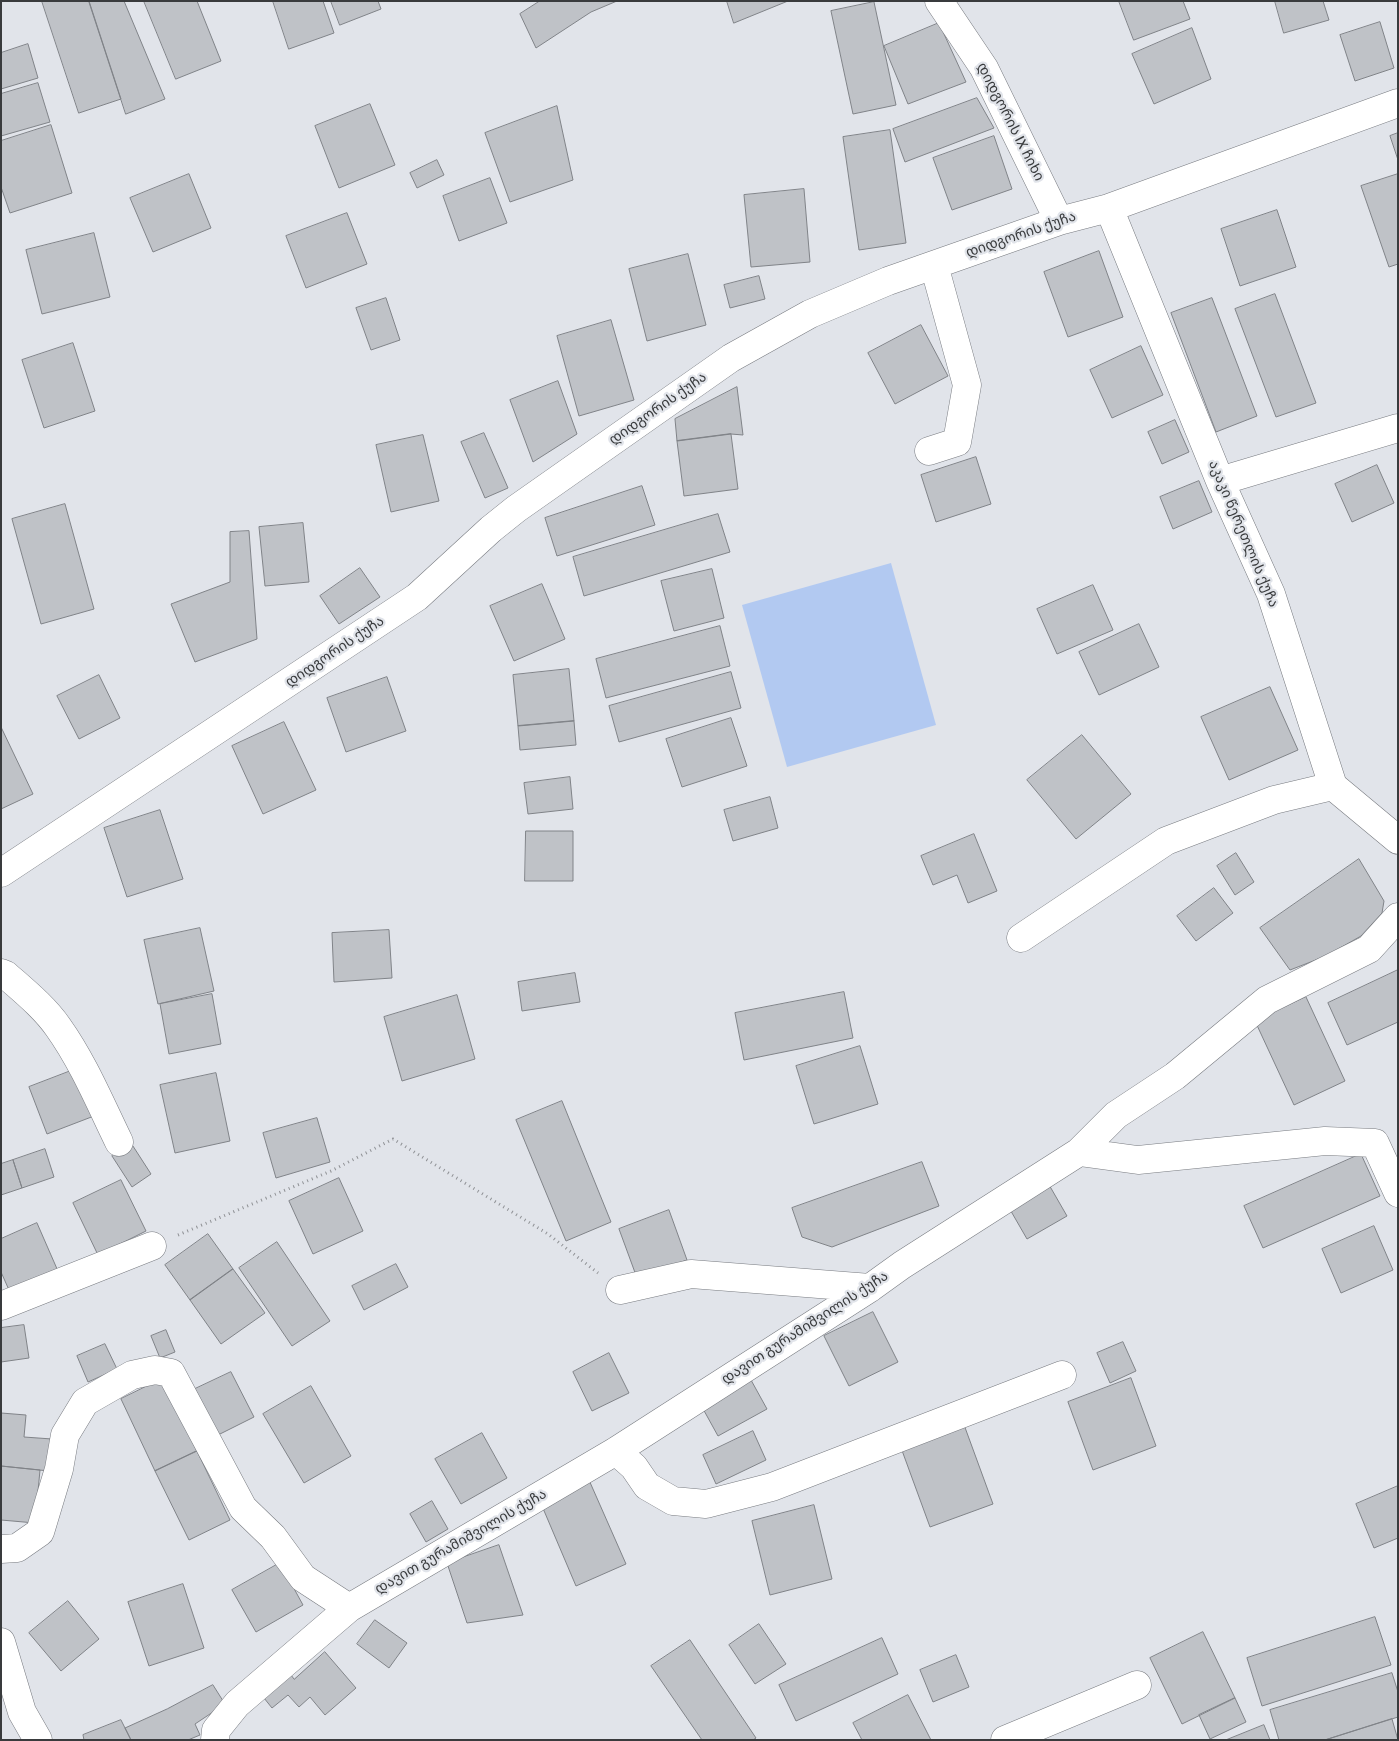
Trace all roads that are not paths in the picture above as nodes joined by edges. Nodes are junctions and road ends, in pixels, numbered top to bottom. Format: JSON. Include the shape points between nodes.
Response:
{"nodes":[{"id":1,"x":939,"y":1,"type":"edge"},
{"id":2,"x":1398,"y":102,"type":"edge"},
{"id":3,"x":1109,"y":208,"type":"junction"},
{"id":4,"x":1059,"y":221,"type":"junction"},
{"id":5,"x":934,"y":265,"type":"junction"},
{"id":6,"x":1398,"y":428,"type":"edge"},
{"id":7,"x":929,"y":451,"type":"dead end"},
{"id":8,"x":1220,"y":481,"type":"junction"},
{"id":9,"x":1333,"y":786,"type":"junction"},
{"id":10,"x":1398,"y":840,"type":"edge"},
{"id":11,"x":1,"y":873,"type":"edge"},
{"id":12,"x":1398,"y":917,"type":"edge"},
{"id":13,"x":1021,"y":938,"type":"dead end"},
{"id":14,"x":1,"y":973,"type":"edge"},
{"id":15,"x":119,"y":1142,"type":"dead end"},
{"id":16,"x":1079,"y":1152,"type":"junction"},
{"id":17,"x":1398,"y":1193,"type":"edge"},
{"id":18,"x":152,"y":1246,"type":"road end"},
{"id":19,"x":870,"y":1288,"type":"junction"},
{"id":20,"x":620,"y":1290,"type":"road end"},
{"id":21,"x":1,"y":1306,"type":"edge"},
{"id":22,"x":1062,"y":1375,"type":"dead end"},
{"id":23,"x":616,"y":1450,"type":"junction"},
{"id":24,"x":1,"y":1549,"type":"edge"},
{"id":25,"x":348,"y":1608,"type":"junction"},
{"id":26,"x":1,"y":1642,"type":"edge"},
{"id":27,"x":1137,"y":1685,"type":"dead end"},
{"id":28,"x":38,"y":1740,"type":"edge"},
{"id":29,"x":215,"y":1740,"type":"edge"},
{"id":30,"x":1005,"y":1740,"type":"edge"}],
"edges":[{"from":1,"to":4,"type":"street","name":"დიდგორის IX ჩიხი","via":[[984,68]]},
{"from":2,"to":3,"type":"street","name":"დიდგორის ქუჩა"},
{"from":3,"to":4,"type":"street","name":"დიდგორის ქუჩა"},
{"from":3,"to":8,"type":"street","name":"აკაკი წერეთლის ქუჩა"},
{"from":4,"to":5,"type":"street","name":"დიდგორის ქუჩა"},
{"from":5,"to":7,"type":"street","via":[[967,385],[957,442]]},
{"from":5,"to":11,"type":"street","name":"დიდგორის ქუჩა","via":[[810,314],[731,358],[516,509],[417,598]]},
{"from":6,"to":8,"type":"street"},
{"from":8,"to":9,"type":"street","name":"აკაკი წერეთლის ქუჩა","via":[[1271,594]]},
{"from":9,"to":10,"type":"street"},
{"from":9,"to":13,"type":"street","via":[[1274,800],[1166,841]]},
{"from":12,"to":16,"type":"street","name":"დავით გურამიშვილის ქუჩა","via":[[1369,949],[1267,1000],[1175,1076],[1116,1115]]},
{"from":14,"to":15,"type":"street","via":[[57,1025],[77,1057]]},
{"from":16,"to":17,"type":"street","via":[[1138,1160],[1325,1141],[1375,1143]]},
{"from":16,"to":19,"type":"street","name":"დავით გურამიშვილის ქუჩა"},
{"from":18,"to":21,"type":"street"},
{"from":19,"to":20,"type":"street","via":[[691,1274]]},
{"from":19,"to":23,"type":"street","name":"დავით გურამიშვილის ქუჩა"},
{"from":22,"to":23,"type":"street","via":[[772,1487],[706,1504],[673,1501],[647,1486],[634,1467]]},
{"from":23,"to":25,"type":"street","name":"დავით გურამიშვილის ქუჩა"},
{"from":24,"to":25,"type":"street","via":[[17,1548],[40,1532],[59,1470],[65,1435],[85,1402],[132,1376],[156,1370],[170,1373],[242,1508],[273,1537],[303,1578]]},
{"from":25,"to":29,"type":"street","name":"დავით გურამიშვილის ქუჩა","via":[[238,1704],[216,1730]]},
{"from":26,"to":28,"type":"street","via":[[22,1712]]},
{"from":27,"to":30,"type":"street"}]}
